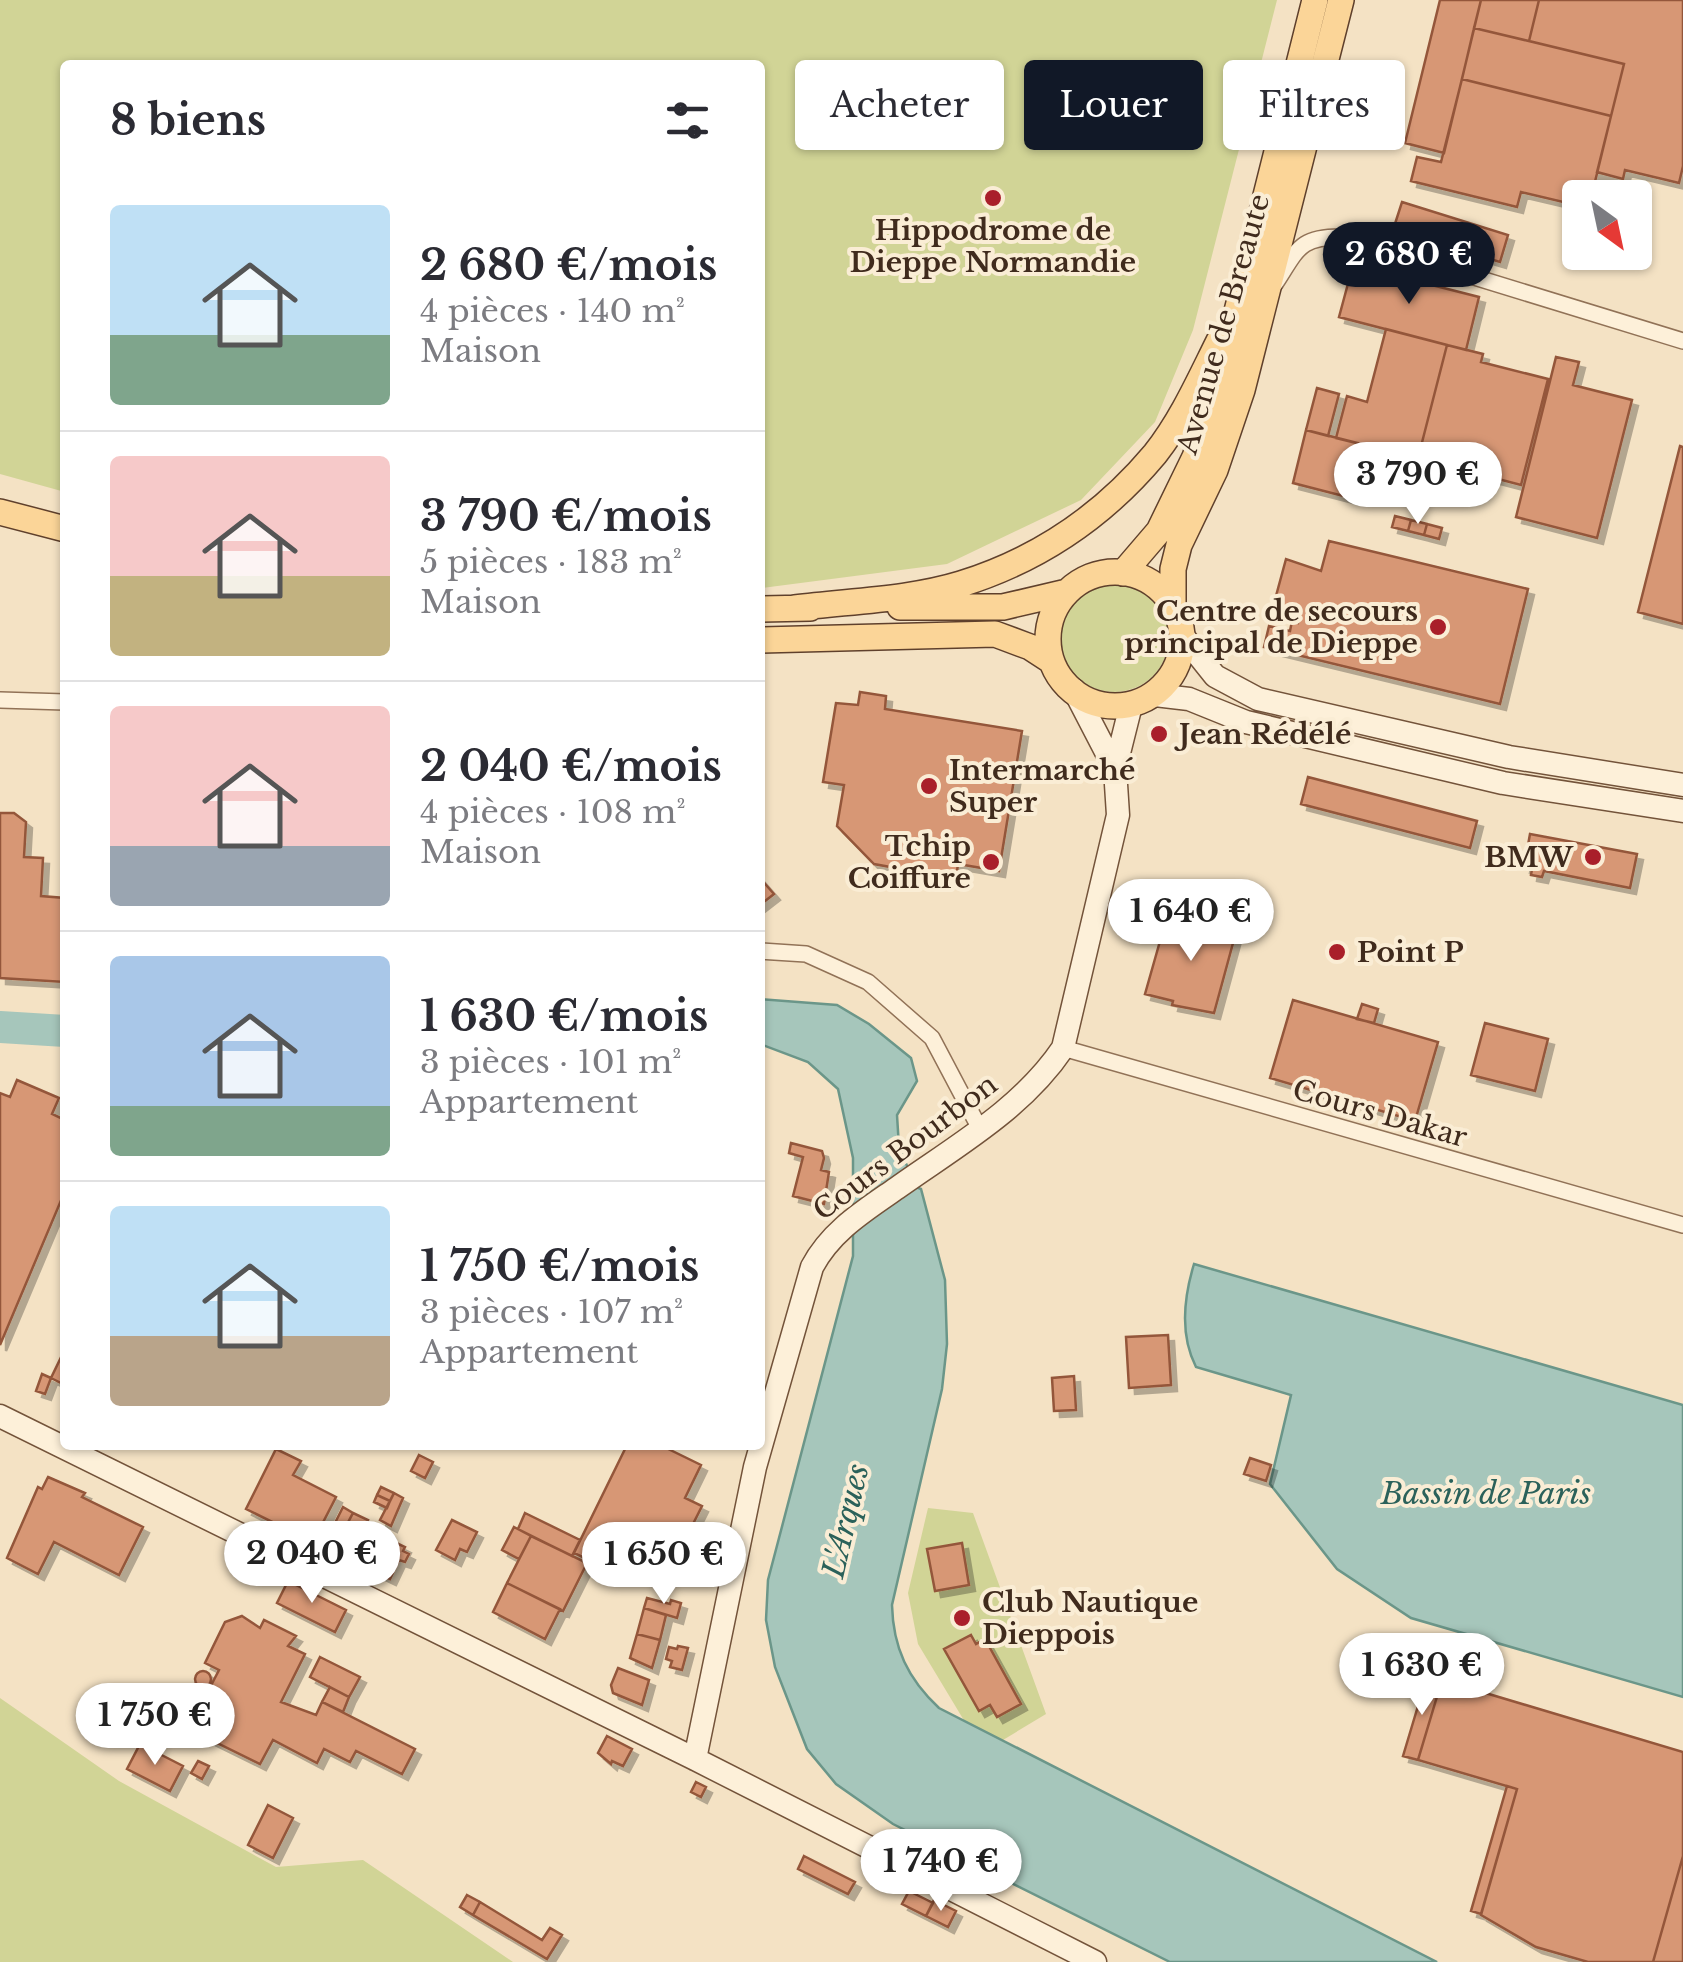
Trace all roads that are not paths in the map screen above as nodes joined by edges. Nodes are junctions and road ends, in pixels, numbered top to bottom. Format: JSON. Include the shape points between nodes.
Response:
{"nodes":[{"id":1,"x":1315,"y":0,"type":"edge"},
{"id":2,"x":1341,"y":0,"type":"edge"},
{"id":3,"x":1263,"y":300,"type":"junction"},
{"id":4,"x":1237,"y":306,"type":"junction"},
{"id":5,"x":1683,"y":340,"type":"edge"},
{"id":6,"x":0,"y":512,"type":"edge"},
{"id":7,"x":60,"y":528,"type":"edge"},
{"id":8,"x":1123,"y":573,"type":"junction"},
{"id":9,"x":1063,"y":594,"type":"junction"},
{"id":10,"x":1173,"y":603,"type":"junction"},
{"id":11,"x":795,"y":608,"type":"junction"},
{"id":12,"x":765,"y":609,"type":"edge"},
{"id":13,"x":1184,"y":636,"type":"junction"},
{"id":14,"x":765,"y":640,"type":"edge"},
{"id":15,"x":1050,"y":660,"type":"junction"},
{"id":16,"x":1074,"y":690,"type":"junction"},
{"id":17,"x":0,"y":700,"type":"edge"},
{"id":18,"x":1143,"y":700,"type":"junction"},
{"id":19,"x":60,"y":702,"type":"edge"},
{"id":20,"x":1115,"y":769,"type":"junction"},
{"id":21,"x":1683,"y":785,"type":"edge"},
{"id":22,"x":1683,"y":810,"type":"edge"},
{"id":23,"x":765,"y":951,"type":"edge"},
{"id":24,"x":1063,"y":1048,"type":"junction"},
{"id":25,"x":980,"y":1130,"type":"junction"},
{"id":26,"x":1683,"y":1225,"type":"edge"},
{"id":27,"x":765,"y":1411,"type":"edge"},
{"id":28,"x":0,"y":1416,"type":"edge"},
{"id":29,"x":60,"y":1446,"type":"edge"},
{"id":30,"x":69,"y":1450,"type":"edge"},
{"id":31,"x":753,"y":1450,"type":"edge"},
{"id":32,"x":695,"y":1759,"type":"junction"},
{"id":33,"x":1095,"y":1962,"type":"edge"}],
"edges":[{"from":1,"to":4,"type":"main road","name":"Avenue de Breaute"},
{"from":2,"to":3,"type":"main road","name":"Avenue de Breaute"},
{"from":3,"to":5,"type":"street","via":[[1301,246],[1319,237],[1344,237]]},
{"from":3,"to":10,"type":"main road","name":"Avenue de Breaute","via":[[1215,470],[1179,546]]},
{"from":4,"to":8,"type":"main road","name":"Avenue de Breaute","via":[[1194,457],[1160,531]]},
{"from":4,"to":11,"type":"main road","via":[[1156,452],[1102,510],[1021,562],[960,584]]},
{"from":6,"to":7,"type":"main road"},
{"from":8,"to":9,"type":"main road","via":[[1087,578]]},
{"from":8,"to":10,"type":"main road","via":[[1147,580]]},
{"from":9,"to":11,"type":"main road","via":[[1003,607]]},
{"from":9,"to":15,"type":"main road","via":[[1047,626]]},
{"from":10,"to":13,"type":"main road"},
{"from":11,"to":12,"type":"main road"},
{"from":13,"to":18,"type":"main road","via":[[1173,676]]},
{"from":13,"to":21,"type":"main road","via":[[1216,676],[1258,699],[1509,758]]},
{"from":14,"to":15,"type":"main road","via":[[995,634]]},
{"from":15,"to":16,"type":"main road"},
{"from":16,"to":18,"type":"main road","via":[[1111,706]]},
{"from":16,"to":20,"type":"main road","name":"Cours Bourbon"},
{"from":17,"to":19,"type":"street"},
{"from":18,"to":20,"type":"main road","name":"Cours Bourbon"},
{"from":18,"to":22,"type":"main road","via":[[1188,699],[1246,722],[1503,783]]},
{"from":20,"to":24,"type":"main road","name":"Cours Bourbon","via":[[1118,816]]},
{"from":23,"to":25,"type":"street","via":[[806,954],[868,982],[932,1038]]},
{"from":24,"to":25,"type":"main road","name":"Cours Bourbon","via":[[1046,1074]]},
{"from":24,"to":26,"type":"street","name":"Cours Dakar"},
{"from":25,"to":27,"type":"main road","name":"Cours Bourbon","via":[[823,1246]]},
{"from":28,"to":29,"type":"main road"},
{"from":30,"to":32,"type":"main road"},
{"from":31,"to":32,"type":"main road","name":"Cours Bourbon"},
{"from":32,"to":33,"type":"main road"}]}
